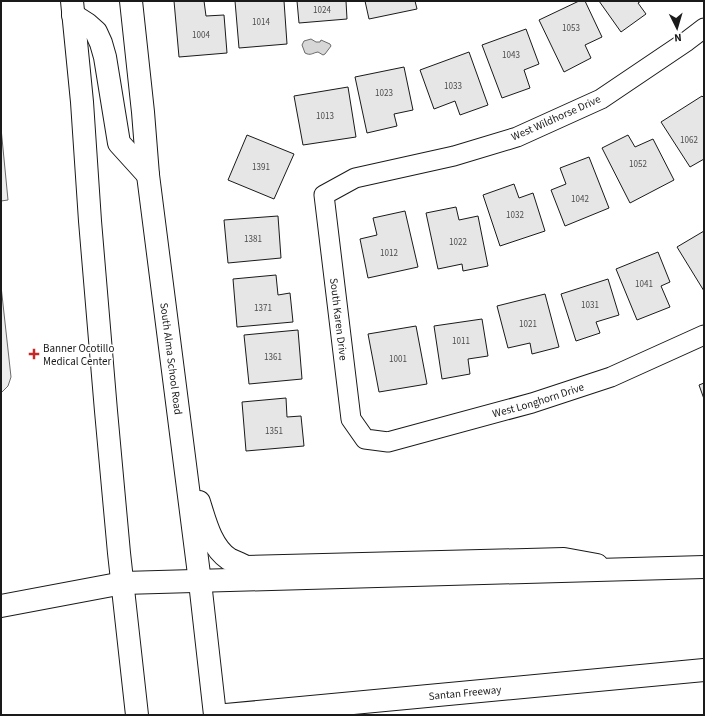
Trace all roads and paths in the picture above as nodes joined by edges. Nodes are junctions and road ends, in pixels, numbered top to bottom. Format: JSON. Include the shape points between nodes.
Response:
{"nodes":[{"id":1,"x":131,"y":1,"type":"edge"},
{"id":2,"x":73,"y":8,"type":"edge"},
{"id":3,"x":704,"y":28,"type":"edge"},
{"id":4,"x":148,"y":175,"type":"junction"},
{"id":5,"x":324,"y":195,"type":"joint"},
{"id":6,"x":704,"y":335,"type":"edge"},
{"id":7,"x":365,"y":439,"type":"joint"},
{"id":8,"x":186,"y":467,"type":"junction"},
{"id":9,"x":704,"y":567,"type":"edge"},
{"id":10,"x":624,"y":569,"type":"junction"},
{"id":11,"x":200,"y":582,"type":"junction"},
{"id":12,"x":122,"y":583,"type":"junction"},
{"id":13,"x":1,"y":606,"type":"edge"},
{"id":14,"x":704,"y":670,"type":"edge"},
{"id":15,"x":137,"y":715,"type":"edge"},
{"id":16,"x":216,"y":715,"type":"edge"},
{"id":17,"x":226,"y":715,"type":"edge"}],
"edges":[{"from":1,"to":4,"type":"main road","name":"South Alma School Road"},
{"from":2,"to":4,"type":"main road","via":[[96,32],[101,43],[119,143]]},
{"from":2,"to":12,"type":"main road"},
{"from":3,"to":5,"type":"street","name":"West Wildhorse Drive","via":[[601,99],[518,137],[454,156],[355,178]]},
{"from":4,"to":8,"type":"main road","name":"South Alma School Road"},
{"from":5,"to":7,"type":"street","name":"South Karen Drive","via":[[351,419]]},
{"from":6,"to":7,"type":"street","name":"West Longhorn Drive","via":[[611,377],[532,403],[388,442]]},
{"from":8,"to":10,"type":"main road","via":[[210,535],[228,558],[246,567],[564,559]]},
{"from":8,"to":11,"type":"main road","name":"South Alma School Road"},
{"from":9,"to":10,"type":"main road"},
{"from":10,"to":11,"type":"main road"},
{"from":11,"to":12,"type":"main road"},
{"from":11,"to":16,"type":"main road","name":"South Alma School Road"},
{"from":12,"to":13,"type":"main road"},
{"from":12,"to":15,"type":"main road"},
{"from":14,"to":17,"type":"main road","name":"Santan Freeway"}]}
